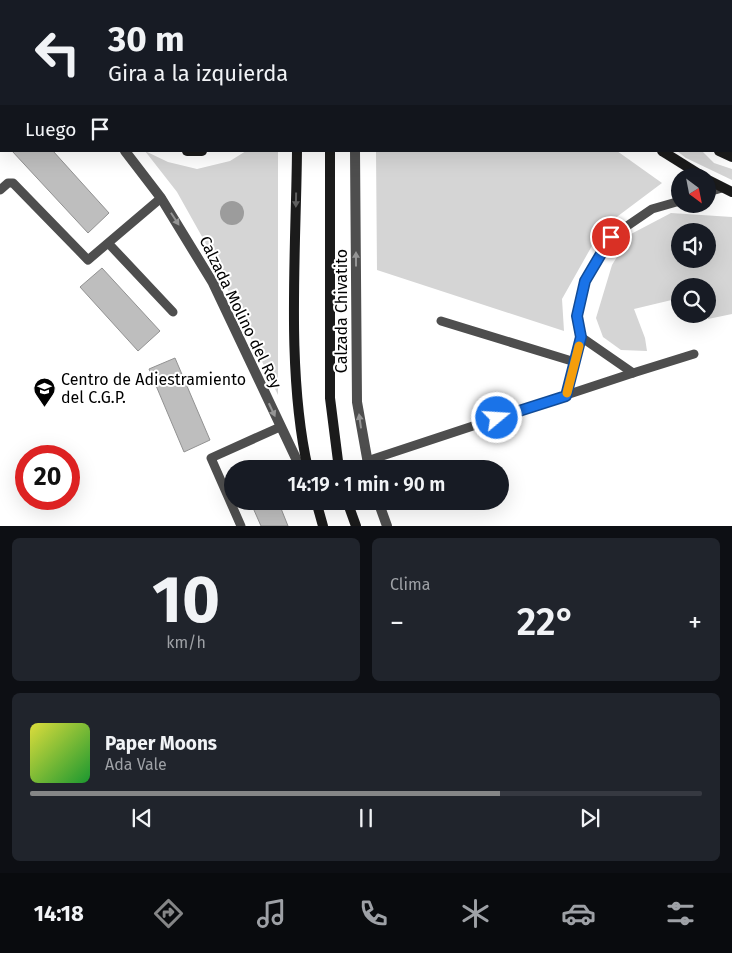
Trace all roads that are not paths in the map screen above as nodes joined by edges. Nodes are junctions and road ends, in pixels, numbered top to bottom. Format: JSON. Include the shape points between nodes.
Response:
{"nodes":[{"id":1,"x":127,"y":152,"type":"edge"},
{"id":2,"x":297,"y":152,"type":"edge"},
{"id":3,"x":330,"y":152,"type":"edge"},
{"id":4,"x":355,"y":152,"type":"edge"},
{"id":5,"x":664,"y":152,"type":"edge"},
{"id":6,"x":689,"y":168,"type":"edge"},
{"id":7,"x":716,"y":185,"type":"edge"},
{"id":8,"x":722,"y":188,"type":"junction"},
{"id":9,"x":0,"y":190,"type":"edge"},
{"id":10,"x":716,"y":190,"type":"edge"},
{"id":11,"x":732,"y":192,"type":"edge"},
{"id":12,"x":161,"y":198,"type":"junction"},
{"id":13,"x":671,"y":204,"type":"edge"},
{"id":14,"x":109,"y":244,"type":"junction"},
{"id":15,"x":173,"y":312,"type":"dead end"},
{"id":16,"x":440,"y":321,"type":"dead end"},
{"id":17,"x":581,"y":337,"type":"junction"},
{"id":18,"x":694,"y":354,"type":"dead end"},
{"id":19,"x":575,"y":362,"type":"junction"},
{"id":20,"x":633,"y":373,"type":"junction"},
{"id":21,"x":566,"y":396,"type":"junction"},
{"id":22,"x":280,"y":427,"type":"junction"},
{"id":23,"x":296,"y":460,"type":"edge"},
{"id":24,"x":307,"y":460,"type":"edge"},
{"id":25,"x":338,"y":460,"type":"edge"},
{"id":26,"x":367,"y":460,"type":"edge"},
{"id":27,"x":382,"y":460,"type":"edge"},
{"id":28,"x":319,"y":510,"type":"edge"},
{"id":29,"x":350,"y":510,"type":"edge"},
{"id":30,"x":381,"y":510,"type":"edge"},
{"id":31,"x":241,"y":526,"type":"edge"},
{"id":32,"x":323,"y":526,"type":"edge"},
{"id":33,"x":356,"y":526,"type":"edge"},
{"id":34,"x":387,"y":526,"type":"edge"}],
"edges":[{"from":1,"to":12,"type":"street","name":"Calzada Molino del Rey"},
{"from":2,"to":24,"type":"main road","one_way":true,"via":[[297,390]]},
{"from":3,"to":25,"type":"main road","name":"Calzada Chivatito","via":[[330,398]]},
{"from":26,"to":4,"type":"street","name":"Calzada Chivatito","one_way":true,"via":[[357,402]]},
{"from":5,"to":6,"type":"main road"},
{"from":7,"to":8,"type":"main road"},
{"from":8,"to":10,"type":"lane"},
{"from":8,"to":11,"type":"main road"},
{"from":9,"to":14,"type":"lane","via":[[13,183],[88,260]]},
{"from":12,"to":14,"type":"lane"},
{"from":12,"to":22,"type":"street","name":"Calzada Molino del Rey","one_way":true,"via":[[213,284]]},
{"from":13,"to":17,"type":"lane","via":[[652,209],[611,237],[585,281],[577,316]]},
{"from":14,"to":15,"type":"lane"},
{"from":16,"to":19,"type":"lane"},
{"from":17,"to":19,"type":"lane"},
{"from":17,"to":20,"type":"lane"},
{"from":18,"to":20,"type":"lane"},
{"from":19,"to":21,"type":"lane"},
{"from":20,"to":21,"type":"lane"},
{"from":21,"to":27,"type":"lane"},
{"from":22,"to":23,"type":"street","name":"Calzada Molino del Rey"},
{"from":22,"to":31,"type":"lane","via":[[212,458]]},
{"from":28,"to":32,"type":"main road"},
{"from":29,"to":33,"type":"main road"},
{"from":30,"to":34,"type":"street"}]}
